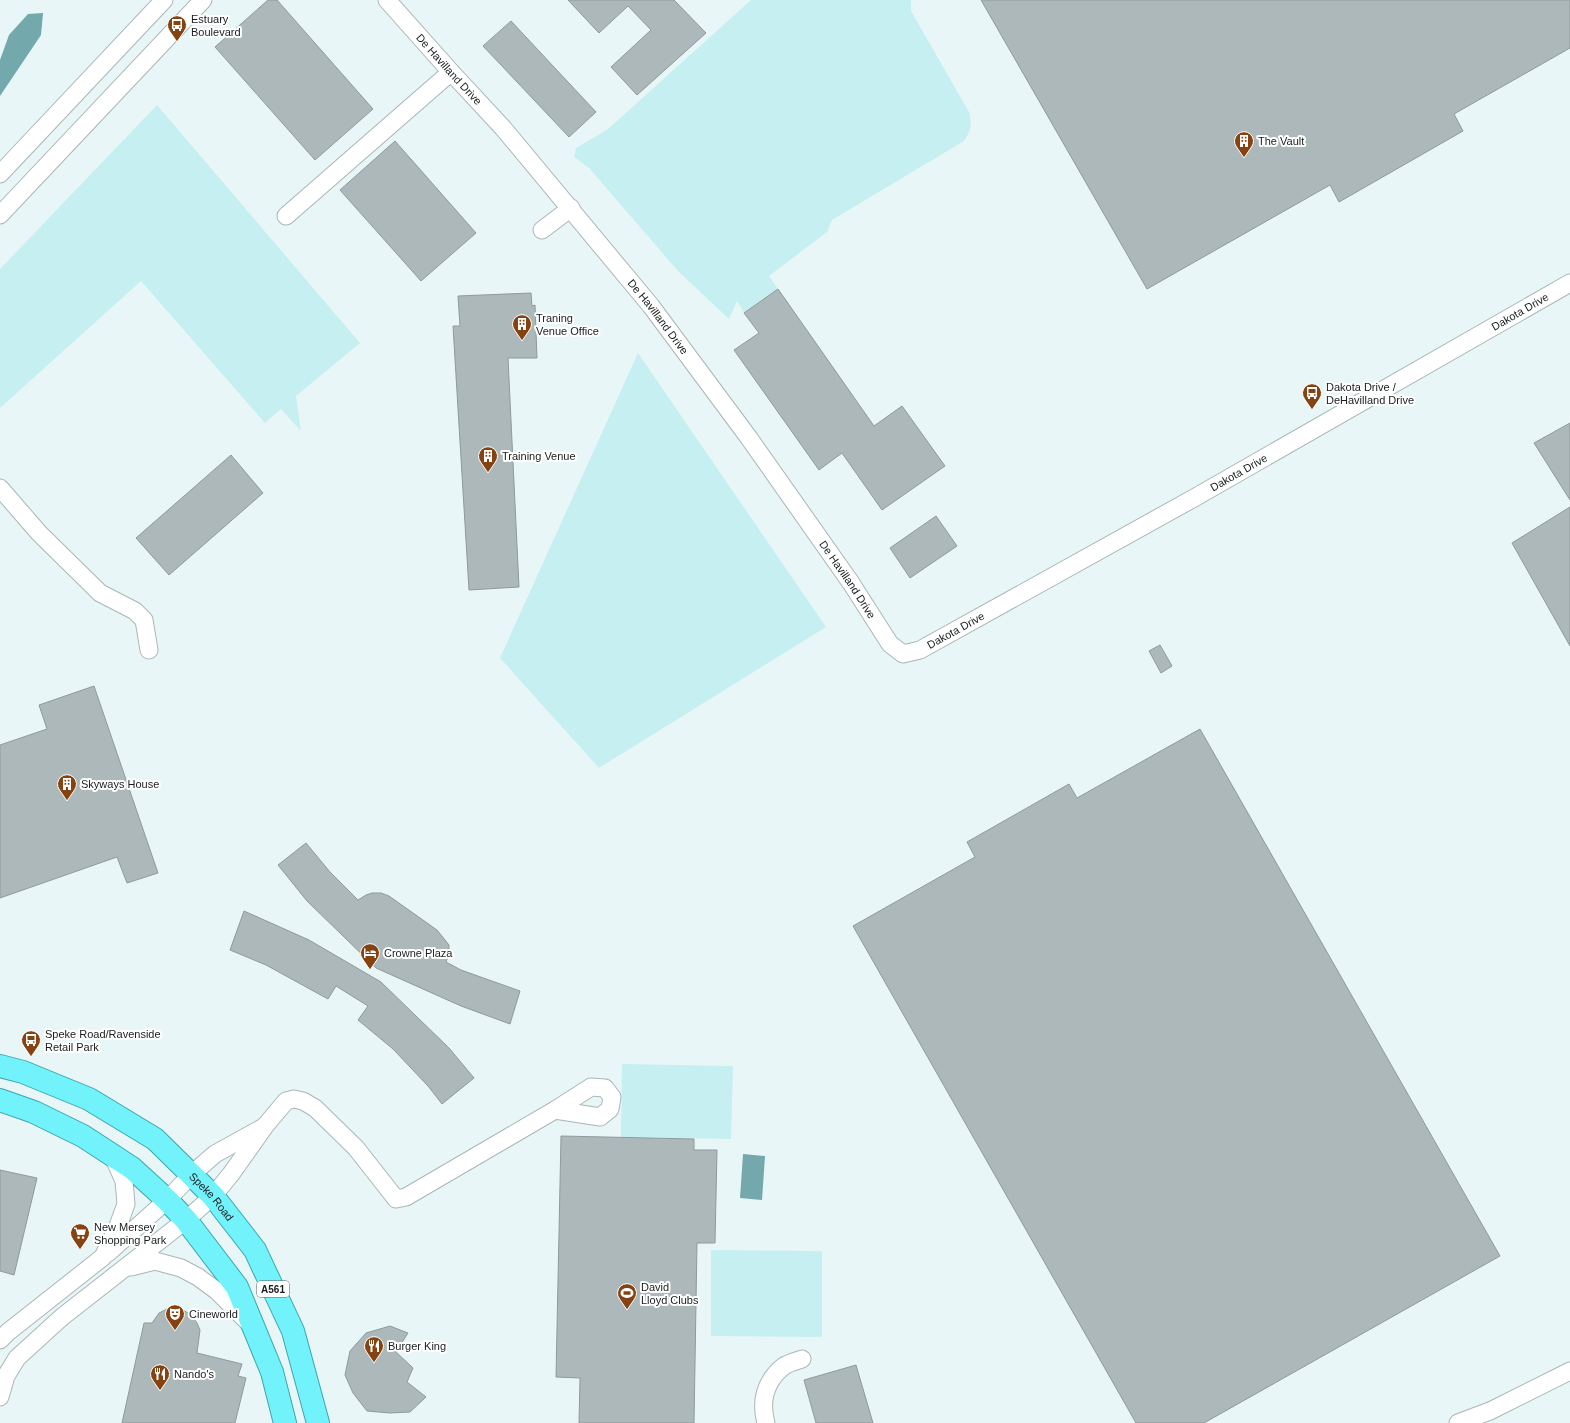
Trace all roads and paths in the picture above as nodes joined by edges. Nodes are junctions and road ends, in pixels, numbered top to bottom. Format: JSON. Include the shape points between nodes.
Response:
{"nodes":[{"id":1,"x":164,"y":0,"type":"edge"},
{"id":2,"x":203,"y":0,"type":"edge"},
{"id":3,"x":387,"y":0,"type":"edge"},
{"id":4,"x":451,"y":72,"type":"junction"},
{"id":5,"x":0,"y":174,"type":"edge"},
{"id":6,"x":571,"y":208,"type":"junction"},
{"id":7,"x":0,"y":214,"type":"edge"},
{"id":8,"x":286,"y":216,"type":"dead end"},
{"id":9,"x":542,"y":230,"type":"dead end"},
{"id":10,"x":1570,"y":283,"type":"edge"},
{"id":11,"x":0,"y":488,"type":"edge"},
{"id":12,"x":149,"y":650,"type":"dead end"},
{"id":13,"x":903,"y":654,"type":"joint"},
{"id":14,"x":0,"y":1066,"type":"edge"},
{"id":15,"x":0,"y":1100,"type":"edge"},
{"id":16,"x":555,"y":1110,"type":"dead end"},
{"id":17,"x":265,"y":1126,"type":"junction"},
{"id":18,"x":170,"y":1153,"type":"junction"},
{"id":19,"x":215,"y":1154,"type":"junction"},
{"id":20,"x":113,"y":1156,"type":"junction"},
{"id":21,"x":192,"y":1174,"type":"junction"},
{"id":22,"x":213,"y":1196,"type":"junction"},
{"id":23,"x":167,"y":1200,"type":"junction"},
{"id":24,"x":186,"y":1220,"type":"junction"},
{"id":25,"x":102,"y":1257,"type":"junction"},
{"id":26,"x":123,"y":1269,"type":"junction"},
{"id":27,"x":253,"y":1327,"type":"junction"},
{"id":28,"x":0,"y":1340,"type":"edge"},
{"id":29,"x":802,"y":1359,"type":"dead end"},
{"id":30,"x":1570,"y":1371,"type":"edge"},
{"id":31,"x":0,"y":1396,"type":"edge"},
{"id":32,"x":285,"y":1423,"type":"edge"},
{"id":33,"x":318,"y":1423,"type":"edge"},
{"id":34,"x":766,"y":1423,"type":"edge"},
{"id":35,"x":1458,"y":1423,"type":"edge"}],
"edges":[{"from":1,"to":5,"type":"street"},
{"from":2,"to":7,"type":"street"},
{"from":3,"to":4,"type":"street","name":"De Havilland Drive"},
{"from":4,"to":6,"type":"street","name":"De Havilland Drive"},
{"from":4,"to":8,"type":"street"},
{"from":6,"to":9,"type":"street"},
{"from":6,"to":13,"type":"street","name":"De Havilland Drive","via":[[661,319],[749,438],[851,583],[890,644]]},
{"from":10,"to":13,"type":"street","name":"Dakota Drive","via":[[1126,536],[920,650]]},
{"from":11,"to":12,"type":"street","via":[[39,532],[100,593],[135,611],[144,620]]},
{"from":14,"to":18,"type":"highway","name":"Speke Road","number":"A561","via":[[23,1072],[89,1099],[155,1139]]},
{"from":15,"to":20,"type":"highway","number":"A561","via":[[34,1112],[83,1136]]},
{"from":16,"to":17,"type":"street","via":[[406,1197],[396,1199],[356,1148],[315,1108],[294,1099],[286,1101]]},
{"from":17,"to":19,"type":"street"},
{"from":17,"to":22,"type":"street"},
{"from":18,"to":19,"type":"street","via":[[191,1159]]},
{"from":18,"to":21,"type":"highway","name":"Speke Road","number":"A561"},
{"from":19,"to":21,"type":"street"},
{"from":20,"to":23,"type":"highway","number":"A561","via":[[132,1168]]},
{"from":20,"to":25,"type":"street","via":[[124,1181],[126,1204]]},
{"from":21,"to":22,"type":"highway","name":"Speke Road","number":"A561"},
{"from":21,"to":23,"type":"street"},
{"from":22,"to":24,"type":"street"},
{"from":22,"to":33,"type":"highway","name":"Speke Road","number":"A561","via":[[255,1250],[281,1304],[293,1331]]},
{"from":23,"to":24,"type":"highway","number":"A561"},
{"from":23,"to":25,"type":"street"},
{"from":24,"to":26,"type":"street"},
{"from":24,"to":27,"type":"highway","number":"A561","via":[[237,1287]]},
{"from":25,"to":28,"type":"street"},
{"from":26,"to":27,"type":"street","via":[[155,1261],[181,1268],[217,1291]]},
{"from":26,"to":31,"type":"street","via":[[62,1317],[17,1358],[6,1376]]},
{"from":27,"to":32,"type":"highway","number":"A561","via":[[272,1372]]},
{"from":29,"to":34,"type":"street","via":[[785,1366],[764,1392],[763,1412]]},
{"from":30,"to":35,"type":"street","via":[[1490,1411]]}]}
